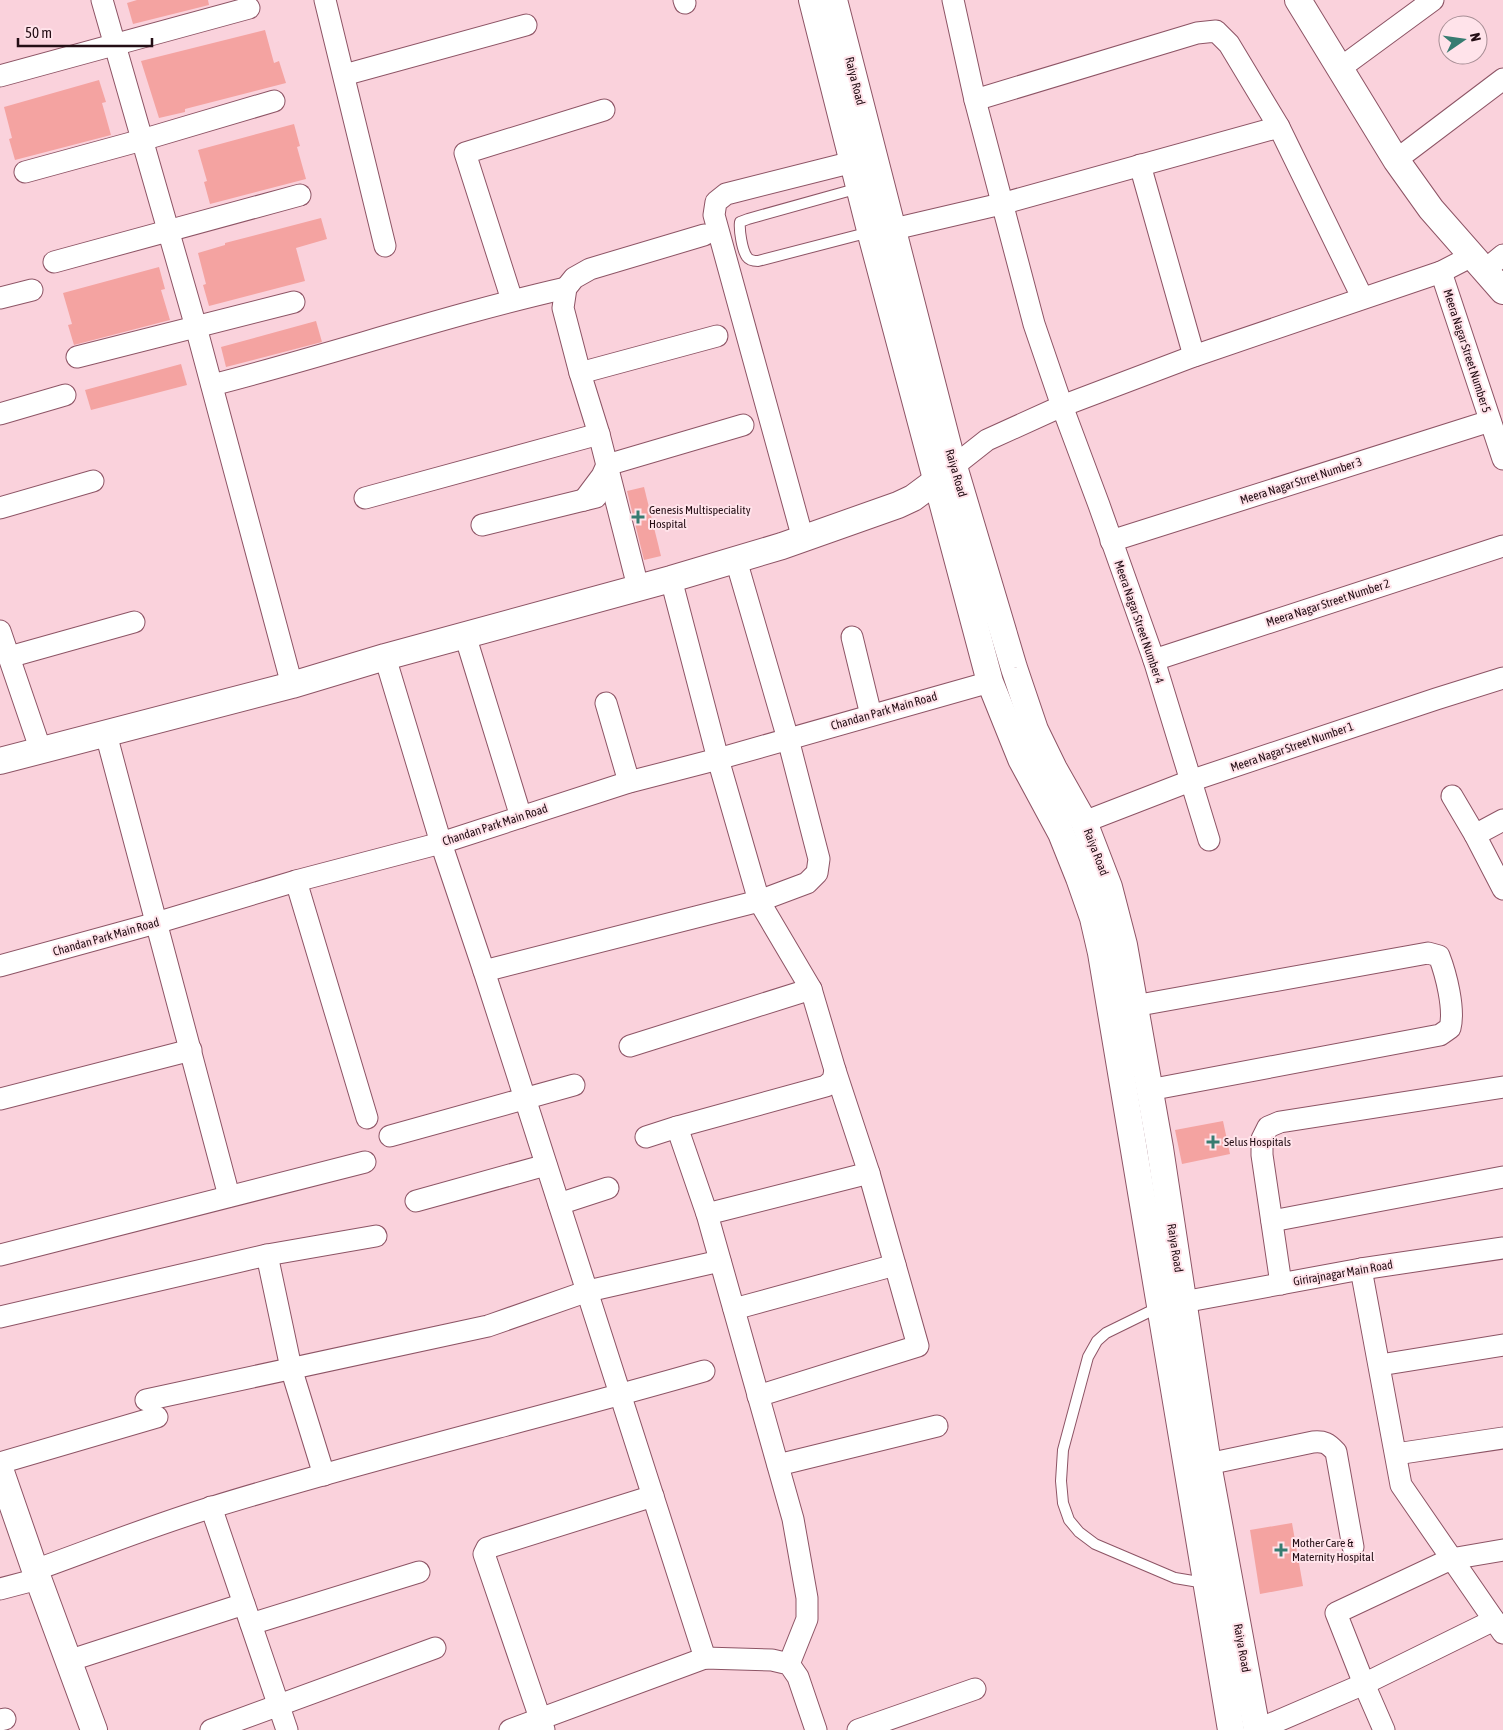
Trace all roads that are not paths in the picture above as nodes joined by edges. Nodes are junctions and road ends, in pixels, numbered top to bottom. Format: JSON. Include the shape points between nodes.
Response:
{"nodes":[{"id":1,"x":102,"y":0,"type":"edge"},
{"id":2,"x":325,"y":0,"type":"edge"},
{"id":3,"x":953,"y":0,"type":"edge"},
{"id":4,"x":1298,"y":0,"type":"edge"},
{"id":5,"x":1433,"y":0,"type":"edge"},
{"id":6,"x":826,"y":1,"type":"edge"},
{"id":7,"x":249,"y":8,"type":"dead end"},
{"id":8,"x":526,"y":25,"type":"dead end"},
{"id":9,"x":115,"y":45,"type":"junction"},
{"id":10,"x":1339,"y":69,"type":"junction"},
{"id":11,"x":344,"y":74,"type":"junction"},
{"id":12,"x":0,"y":76,"type":"edge"},
{"id":13,"x":1503,"y":80,"type":"edge"},
{"id":14,"x":975,"y":100,"type":"junction"},
{"id":15,"x":274,"y":101,"type":"dead end"},
{"id":16,"x":604,"y":110,"type":"dead end"},
{"id":17,"x":1279,"y":127,"type":"junction"},
{"id":18,"x":142,"y":140,"type":"junction"},
{"id":19,"x":1396,"y":160,"type":"junction"},
{"id":20,"x":853,"y":162,"type":"junction"},
{"id":21,"x":1140,"y":165,"type":"junction"},
{"id":22,"x":25,"y":172,"type":"dead end"},
{"id":23,"x":859,"y":188,"type":"junction"},
{"id":24,"x":300,"y":194,"type":"dead end"},
{"id":25,"x":1001,"y":204,"type":"junction"},
{"id":26,"x":168,"y":231,"type":"junction"},
{"id":27,"x":882,"y":231,"type":"junction"},
{"id":28,"x":704,"y":235,"type":"dead end"},
{"id":29,"x":385,"y":246,"type":"dead end"},
{"id":30,"x":1487,"y":260,"type":"edge"},
{"id":31,"x":54,"y":262,"type":"dead end"},
{"id":32,"x":1441,"y":272,"type":"junction"},
{"id":33,"x":566,"y":288,"type":"junction"},
{"id":34,"x":32,"y":290,"type":"dead end"},
{"id":35,"x":1503,"y":291,"type":"edge"},
{"id":36,"x":0,"y":298,"type":"edge"},
{"id":37,"x":1362,"y":298,"type":"junction"},
{"id":38,"x":512,"y":300,"type":"junction"},
{"id":39,"x":294,"y":302,"type":"dead end"},
{"id":40,"x":196,"y":327,"type":"junction"},
{"id":41,"x":717,"y":336,"type":"dead end"},
{"id":42,"x":1194,"y":356,"type":"junction"},
{"id":43,"x":77,"y":357,"type":"dead end"},
{"id":44,"x":580,"y":373,"type":"junction"},
{"id":45,"x":212,"y":385,"type":"junction"},
{"id":46,"x":65,"y":395,"type":"dead end"},
{"id":47,"x":1062,"y":406,"type":"junction"},
{"id":48,"x":0,"y":414,"type":"edge"},
{"id":49,"x":1490,"y":421,"type":"junction"},
{"id":50,"x":743,"y":426,"type":"dead end"},
{"id":51,"x":599,"y":434,"type":"junction"},
{"id":52,"x":1503,"y":459,"type":"edge"},
{"id":53,"x":607,"y":465,"type":"junction"},
{"id":54,"x":945,"y":474,"type":"junction"},
{"id":55,"x":93,"y":481,"type":"dead end"},
{"id":56,"x":614,"y":492,"type":"junction"},
{"id":57,"x":365,"y":498,"type":"dead end"},
{"id":58,"x":584,"y":500,"type":"junction"},
{"id":59,"x":0,"y":508,"type":"edge"},
{"id":60,"x":482,"y":525,"type":"dead end"},
{"id":61,"x":802,"y":539,"type":"junction"},
{"id":62,"x":1111,"y":541,"type":"junction"},
{"id":63,"x":1503,"y":546,"type":"edge"},
{"id":64,"x":736,"y":560,"type":"junction"},
{"id":65,"x":652,"y":583,"type":"junction"},
{"id":66,"x":134,"y":622,"type":"dead end"},
{"id":67,"x":465,"y":635,"type":"junction"},
{"id":68,"x":852,"y":637,"type":"dead end"},
{"id":69,"x":3,"y":641,"type":"edge"},
{"id":70,"x":385,"y":657,"type":"junction"},
{"id":71,"x":1154,"y":660,"type":"junction"},
{"id":72,"x":1503,"y":678,"type":"edge"},
{"id":73,"x":990,"y":682,"type":"junction"},
{"id":74,"x":292,"y":685,"type":"junction"},
{"id":75,"x":606,"y":703,"type":"dead end"},
{"id":76,"x":871,"y":715,"type":"junction"},
{"id":77,"x":106,"y":734,"type":"junction"},
{"id":78,"x":788,"y":739,"type":"junction"},
{"id":79,"x":41,"y":751,"type":"junction"},
{"id":80,"x":718,"y":759,"type":"junction"},
{"id":81,"x":0,"y":761,"type":"edge"},
{"id":82,"x":1190,"y":781,"type":"junction"},
{"id":83,"x":629,"y":782,"type":"junction"},
{"id":84,"x":1452,"y":796,"type":"dead end"},
{"id":85,"x":521,"y":817,"type":"junction"},
{"id":86,"x":1503,"y":820,"type":"edge"},
{"id":87,"x":1073,"y":828,"type":"junction"},
{"id":88,"x":1475,"y":835,"type":"junction"},
{"id":89,"x":1209,"y":840,"type":"dead end"},
{"id":90,"x":441,"y":843,"type":"junction"},
{"id":91,"x":296,"y":881,"type":"junction"},
{"id":92,"x":1503,"y":889,"type":"edge"},
{"id":93,"x":759,"y":901,"type":"junction"},
{"id":94,"x":156,"y":923,"type":"junction"},
{"id":95,"x":0,"y":966,"type":"edge"},
{"id":96,"x":484,"y":971,"type":"junction"},
{"id":97,"x":811,"y":989,"type":"junction"},
{"id":98,"x":1134,"y":1006,"type":"junction"},
{"id":99,"x":630,"y":1046,"type":"dead end"},
{"id":100,"x":191,"y":1050,"type":"junction"},
{"id":101,"x":834,"y":1070,"type":"junction"},
{"id":102,"x":574,"y":1085,"type":"dead end"},
{"id":103,"x":1503,"y":1087,"type":"edge"},
{"id":104,"x":1150,"y":1090,"type":"junction"},
{"id":105,"x":0,"y":1098,"type":"edge"},
{"id":106,"x":525,"y":1099,"type":"junction"},
{"id":107,"x":367,"y":1118,"type":"dead end"},
{"id":108,"x":677,"y":1127,"type":"junction"},
{"id":109,"x":390,"y":1136,"type":"dead end"},
{"id":110,"x":646,"y":1137,"type":"dead end"},
{"id":111,"x":365,"y":1162,"type":"dead end"},
{"id":112,"x":546,"y":1165,"type":"junction"},
{"id":113,"x":869,"y":1173,"type":"junction"},
{"id":114,"x":1503,"y":1177,"type":"edge"},
{"id":115,"x":608,"y":1188,"type":"dead end"},
{"id":116,"x":229,"y":1196,"type":"junction"},
{"id":117,"x":416,"y":1201,"type":"dead end"},
{"id":118,"x":559,"y":1204,"type":"junction"},
{"id":119,"x":708,"y":1214,"type":"junction"},
{"id":120,"x":1272,"y":1220,"type":"junction"},
{"id":121,"x":376,"y":1236,"type":"dead end"},
{"id":122,"x":1503,"y":1248,"type":"edge"},
{"id":123,"x":0,"y":1255,"type":"edge"},
{"id":124,"x":267,"y":1255,"type":"junction"},
{"id":125,"x":720,"y":1261,"type":"junction"},
{"id":126,"x":895,"y":1265,"type":"junction"},
{"id":127,"x":1361,"y":1269,"type":"junction"},
{"id":128,"x":1281,"y":1284,"type":"junction"},
{"id":129,"x":588,"y":1291,"type":"junction"},
{"id":130,"x":1172,"y":1304,"type":"junction"},
{"id":131,"x":734,"y":1309,"type":"junction"},
{"id":132,"x":0,"y":1317,"type":"edge"},
{"id":133,"x":1503,"y":1345,"type":"edge"},
{"id":134,"x":1380,"y":1365,"type":"junction"},
{"id":135,"x":291,"y":1368,"type":"junction"},
{"id":136,"x":704,"y":1371,"type":"dead end"},
{"id":137,"x":621,"y":1395,"type":"junction"},
{"id":138,"x":758,"y":1396,"type":"junction"},
{"id":139,"x":936,"y":1426,"type":"dead end"},
{"id":140,"x":1503,"y":1438,"type":"edge"},
{"id":141,"x":1396,"y":1454,"type":"junction"},
{"id":142,"x":0,"y":1463,"type":"edge"},
{"id":143,"x":1208,"y":1464,"type":"junction"},
{"id":144,"x":778,"y":1465,"type":"junction"},
{"id":145,"x":0,"y":1469,"type":"edge"},
{"id":146,"x":324,"y":1475,"type":"junction"},
{"id":147,"x":653,"y":1496,"type":"junction"},
{"id":148,"x":211,"y":1507,"type":"junction"},
{"id":149,"x":1353,"y":1547,"type":"dead end"},
{"id":150,"x":1503,"y":1550,"type":"edge"},
{"id":151,"x":1451,"y":1559,"type":"junction"},
{"id":152,"x":419,"y":1572,"type":"dead end"},
{"id":153,"x":36,"y":1574,"type":"junction"},
{"id":154,"x":1219,"y":1585,"type":"junction"},
{"id":155,"x":0,"y":1589,"type":"edge"},
{"id":156,"x":244,"y":1604,"type":"junction"},
{"id":157,"x":251,"y":1624,"type":"junction"},
{"id":158,"x":1499,"y":1626,"type":"edge"},
{"id":159,"x":435,"y":1648,"type":"dead end"},
{"id":160,"x":705,"y":1658,"type":"junction"},
{"id":161,"x":68,"y":1661,"type":"junction"},
{"id":162,"x":789,"y":1664,"type":"junction"},
{"id":163,"x":1364,"y":1684,"type":"junction"},
{"id":164,"x":975,"y":1689,"type":"dead end"},
{"id":165,"x":278,"y":1705,"type":"junction"},
{"id":166,"x":542,"y":1724,"type":"edge"},
{"id":167,"x":94,"y":1730,"type":"edge"},
{"id":168,"x":211,"y":1730,"type":"edge"},
{"id":169,"x":286,"y":1730,"type":"edge"},
{"id":170,"x":510,"y":1730,"type":"edge"},
{"id":171,"x":816,"y":1730,"type":"edge"},
{"id":172,"x":858,"y":1730,"type":"edge"},
{"id":173,"x":1231,"y":1730,"type":"edge"},
{"id":174,"x":1257,"y":1730,"type":"edge"},
{"id":175,"x":1384,"y":1730,"type":"edge"}],
"edges":[{"from":1,"to":9,"type":"street"},
{"from":2,"to":11,"type":"street"},
{"from":3,"to":14,"type":"street","name":"Meera Nagar Street Number 4"},
{"from":4,"to":10,"type":"street"},
{"from":5,"to":10,"type":"street"},
{"from":6,"to":20,"type":"street","name":"Raiya Road"},
{"from":6,"to":27,"type":"street","name":"Raiya Road"},
{"from":7,"to":9,"type":"street"},
{"from":8,"to":11,"type":"street"},
{"from":9,"to":12,"type":"street"},
{"from":9,"to":18,"type":"street"},
{"from":10,"to":19,"type":"street"},
{"from":11,"to":29,"type":"street"},
{"from":13,"to":19,"type":"street"},
{"from":14,"to":17,"type":"street","via":[[1197,33],[1216,31],[1229,44]]},
{"from":14,"to":25,"type":"street","name":"Meera Nagar Street Number 4"},
{"from":15,"to":18,"type":"street"},
{"from":16,"to":38,"type":"street","via":[[466,153]]},
{"from":17,"to":21,"type":"street"},
{"from":17,"to":37,"type":"street"},
{"from":18,"to":22,"type":"street"},
{"from":18,"to":26,"type":"street"},
{"from":19,"to":30,"type":"street","via":[[1431,209]]},
{"from":20,"to":23,"type":"street","name":"Raiya Road"},
{"from":20,"to":61,"type":"street","via":[[726,194],[716,202],[714,215]]},
{"from":21,"to":25,"type":"street"},
{"from":21,"to":42,"type":"street"},
{"from":23,"to":27,"type":"street","name":"Raiya Road"},
{"from":23,"to":27,"type":"lane","via":[[740,222],[746,256],[758,261]]},
{"from":24,"to":26,"type":"street"},
{"from":25,"to":27,"type":"street"},
{"from":25,"to":47,"type":"street","name":"Meera Nagar Street Number 4","via":[[1034,324]]},
{"from":26,"to":31,"type":"street"},
{"from":26,"to":40,"type":"street"},
{"from":27,"to":54,"type":"street","name":"Raiya Road"},
{"from":28,"to":33,"type":"street","via":[[590,269],[574,278]]},
{"from":30,"to":32,"type":"street"},
{"from":30,"to":35,"type":"street"},
{"from":32,"to":37,"type":"street"},
{"from":32,"to":49,"type":"street","name":"Meera Nagar Street Number 5"},
{"from":33,"to":38,"type":"street"},
{"from":33,"to":44,"type":"street","via":[[563,308]]},
{"from":34,"to":36,"type":"street"},
{"from":37,"to":42,"type":"street"},
{"from":38,"to":45,"type":"street"},
{"from":39,"to":40,"type":"street"},
{"from":40,"to":43,"type":"street"},
{"from":40,"to":45,"type":"street"},
{"from":41,"to":44,"type":"street"},
{"from":42,"to":47,"type":"street"},
{"from":44,"to":51,"type":"street"},
{"from":45,"to":74,"type":"street"},
{"from":46,"to":48,"type":"street"},
{"from":47,"to":54,"type":"street","via":[[987,440]]},
{"from":47,"to":62,"type":"street","name":"Meera Nagar Street Number 4"},
{"from":49,"to":52,"type":"street","name":"Meera Nagar Street Number 5"},
{"from":49,"to":62,"type":"street","name":"Meera Nagar Strret Number 3"},
{"from":50,"to":53,"type":"street"},
{"from":51,"to":53,"type":"street"},
{"from":51,"to":57,"type":"street"},
{"from":53,"to":56,"type":"street"},
{"from":53,"to":58,"type":"street"},
{"from":54,"to":61,"type":"street","via":[[898,505]]},
{"from":54,"to":73,"type":"street","name":"Raiya Road"},
{"from":54,"to":87,"type":"street","name":"Raiya Road"},
{"from":55,"to":59,"type":"street"},
{"from":56,"to":58,"type":"street"},
{"from":56,"to":65,"type":"street"},
{"from":58,"to":60,"type":"street"},
{"from":61,"to":64,"type":"street"},
{"from":62,"to":71,"type":"street","name":"Meera Nagar Street Number 4"},
{"from":63,"to":71,"type":"street","name":"Meera Nagar Street Number 2"},
{"from":64,"to":65,"type":"street"},
{"from":64,"to":78,"type":"street"},
{"from":65,"to":67,"type":"street"},
{"from":65,"to":80,"type":"street","via":[[679,611]]},
{"from":66,"to":69,"type":"street"},
{"from":67,"to":70,"type":"street"},
{"from":67,"to":85,"type":"street"},
{"from":68,"to":76,"type":"street"},
{"from":69,"to":79,"type":"street"},
{"from":70,"to":74,"type":"street"},
{"from":70,"to":90,"type":"street"},
{"from":71,"to":82,"type":"street","name":"Meera Nagar Street Number 4"},
{"from":72,"to":82,"type":"street","name":"Meera Nagar Street Number 1"},
{"from":73,"to":76,"type":"street","name":"Chandan Park Main Road"},
{"from":73,"to":87,"type":"street","name":"Raiya Road","via":[[1020,759]]},
{"from":74,"to":77,"type":"street"},
{"from":75,"to":83,"type":"street"},
{"from":76,"to":78,"type":"street","name":"Chandan Park Main Road"},
{"from":77,"to":79,"type":"street"},
{"from":77,"to":94,"type":"street"},
{"from":78,"to":80,"type":"street","name":"Chandan Park Main Road"},
{"from":78,"to":93,"type":"street","via":[[819,859],[817,873],[807,884]]},
{"from":79,"to":81,"type":"street"},
{"from":80,"to":83,"type":"street","name":"Chandan Park Main Road"},
{"from":80,"to":93,"type":"street"},
{"from":82,"to":87,"type":"street","name":"Meera Nagar Street Number 1"},
{"from":82,"to":89,"type":"street","name":"Meera Nagar Street Number 4"},
{"from":83,"to":85,"type":"street","name":"Chandan Park Main Road"},
{"from":84,"to":88,"type":"street"},
{"from":85,"to":90,"type":"street","name":"Chandan Park Main Road"},
{"from":86,"to":88,"type":"street"},
{"from":87,"to":98,"type":"street","name":"Raiya Road","via":[[1109,886],[1124,944]]},
{"from":87,"to":130,"type":"street","name":"Raiya Road"},
{"from":88,"to":92,"type":"street"},
{"from":90,"to":91,"type":"street","name":"Chandan Park Main Road"},
{"from":90,"to":96,"type":"street"},
{"from":91,"to":94,"type":"street","name":"Chandan Park Main Road"},
{"from":91,"to":107,"type":"street"},
{"from":93,"to":96,"type":"street"},
{"from":93,"to":97,"type":"street"},
{"from":94,"to":95,"type":"street","name":"Chandan Park Main Road"},
{"from":94,"to":100,"type":"street"},
{"from":96,"to":106,"type":"street"},
{"from":97,"to":99,"type":"street"},
{"from":97,"to":101,"type":"street"},
{"from":98,"to":104,"type":"street","name":"Raiya Road"},
{"from":98,"to":104,"type":"street","via":[[1428,953],[1439,956],[1443,966],[1453,1018],[1450,1028],[1440,1035]]},
{"from":100,"to":105,"type":"street"},
{"from":100,"to":116,"type":"street"},
{"from":101,"to":108,"type":"street","via":[[833,1080],[826,1086]]},
{"from":101,"to":113,"type":"street"},
{"from":102,"to":106,"type":"street"},
{"from":103,"to":120,"type":"street","via":[[1280,1122],[1268,1127],[1262,1139],[1262,1154]]},
{"from":104,"to":130,"type":"street","name":"Raiya Road"},
{"from":106,"to":109,"type":"street"},
{"from":106,"to":112,"type":"street"},
{"from":108,"to":110,"type":"street"},
{"from":108,"to":119,"type":"street"},
{"from":111,"to":116,"type":"street"},
{"from":112,"to":117,"type":"street"},
{"from":112,"to":118,"type":"street"},
{"from":113,"to":119,"type":"street"},
{"from":113,"to":126,"type":"street"},
{"from":114,"to":120,"type":"street"},
{"from":115,"to":118,"type":"street"},
{"from":116,"to":123,"type":"street"},
{"from":118,"to":129,"type":"street"},
{"from":119,"to":125,"type":"street"},
{"from":120,"to":128,"type":"street"},
{"from":121,"to":124,"type":"street"},
{"from":122,"to":127,"type":"street","name":"Girirajnagar Main Road"},
{"from":124,"to":132,"type":"street"},
{"from":124,"to":135,"type":"street"},
{"from":125,"to":129,"type":"street"},
{"from":125,"to":131,"type":"street"},
{"from":126,"to":131,"type":"street"},
{"from":126,"to":138,"type":"street","via":[[918,1346]]},
{"from":127,"to":128,"type":"street","name":"Girirajnagar Main Road"},
{"from":127,"to":134,"type":"street"},
{"from":128,"to":130,"type":"street","name":"Girirajnagar Main Road"},
{"from":129,"to":135,"type":"street","via":[[488,1326]]},
{"from":129,"to":137,"type":"street"},
{"from":130,"to":143,"type":"street","name":"Raiya Road"},
{"from":130,"to":154,"type":"street","name":"Raiya Road","via":[[1195,1505]]},
{"from":130,"to":154,"type":"lane","via":[[1106,1333],[1088,1357],[1062,1450],[1063,1503],[1069,1520],[1094,1544],[1175,1578]]},
{"from":131,"to":138,"type":"street"},
{"from":133,"to":134,"type":"street"},
{"from":134,"to":141,"type":"street"},
{"from":135,"to":142,"type":"street","via":[[151,1408]]},
{"from":135,"to":146,"type":"street"},
{"from":136,"to":137,"type":"street"},
{"from":137,"to":146,"type":"street"},
{"from":137,"to":147,"type":"street"},
{"from":138,"to":144,"type":"street"},
{"from":139,"to":144,"type":"street"},
{"from":140,"to":141,"type":"street"},
{"from":141,"to":151,"type":"street","via":[[1401,1485]]},
{"from":143,"to":149,"type":"street","via":[[1313,1442],[1329,1444],[1336,1452]]},
{"from":143,"to":154,"type":"street","name":"Raiya Road"},
{"from":144,"to":162,"type":"street","via":[[793,1519],[807,1598],[807,1619]]},
{"from":145,"to":153,"type":"street"},
{"from":146,"to":148,"type":"street"},
{"from":147,"to":160,"type":"street"},
{"from":147,"to":166,"type":"street","via":[[487,1548],[484,1554]]},
{"from":148,"to":153,"type":"street"},
{"from":148,"to":156,"type":"street"},
{"from":150,"to":151,"type":"street"},
{"from":151,"to":158,"type":"street"},
{"from":151,"to":163,"type":"street","via":[[1336,1613]]},
{"from":152,"to":157,"type":"street"},
{"from":153,"to":155,"type":"street"},
{"from":153,"to":161,"type":"street"},
{"from":154,"to":173,"type":"street","name":"Raiya Road"},
{"from":154,"to":174,"type":"street","name":"Raiya Road"},
{"from":156,"to":157,"type":"street"},
{"from":156,"to":161,"type":"street"},
{"from":157,"to":165,"type":"street"},
{"from":158,"to":163,"type":"street"},
{"from":159,"to":165,"type":"street"},
{"from":160,"to":162,"type":"street","via":[[772,1660]]},
{"from":160,"to":166,"type":"street"},
{"from":161,"to":167,"type":"street"},
{"from":162,"to":171,"type":"street","via":[[798,1676]]},
{"from":163,"to":174,"type":"street"},
{"from":163,"to":175,"type":"street"},
{"from":164,"to":172,"type":"street"},
{"from":165,"to":168,"type":"street"},
{"from":165,"to":169,"type":"street"},
{"from":166,"to":170,"type":"street"}]}
